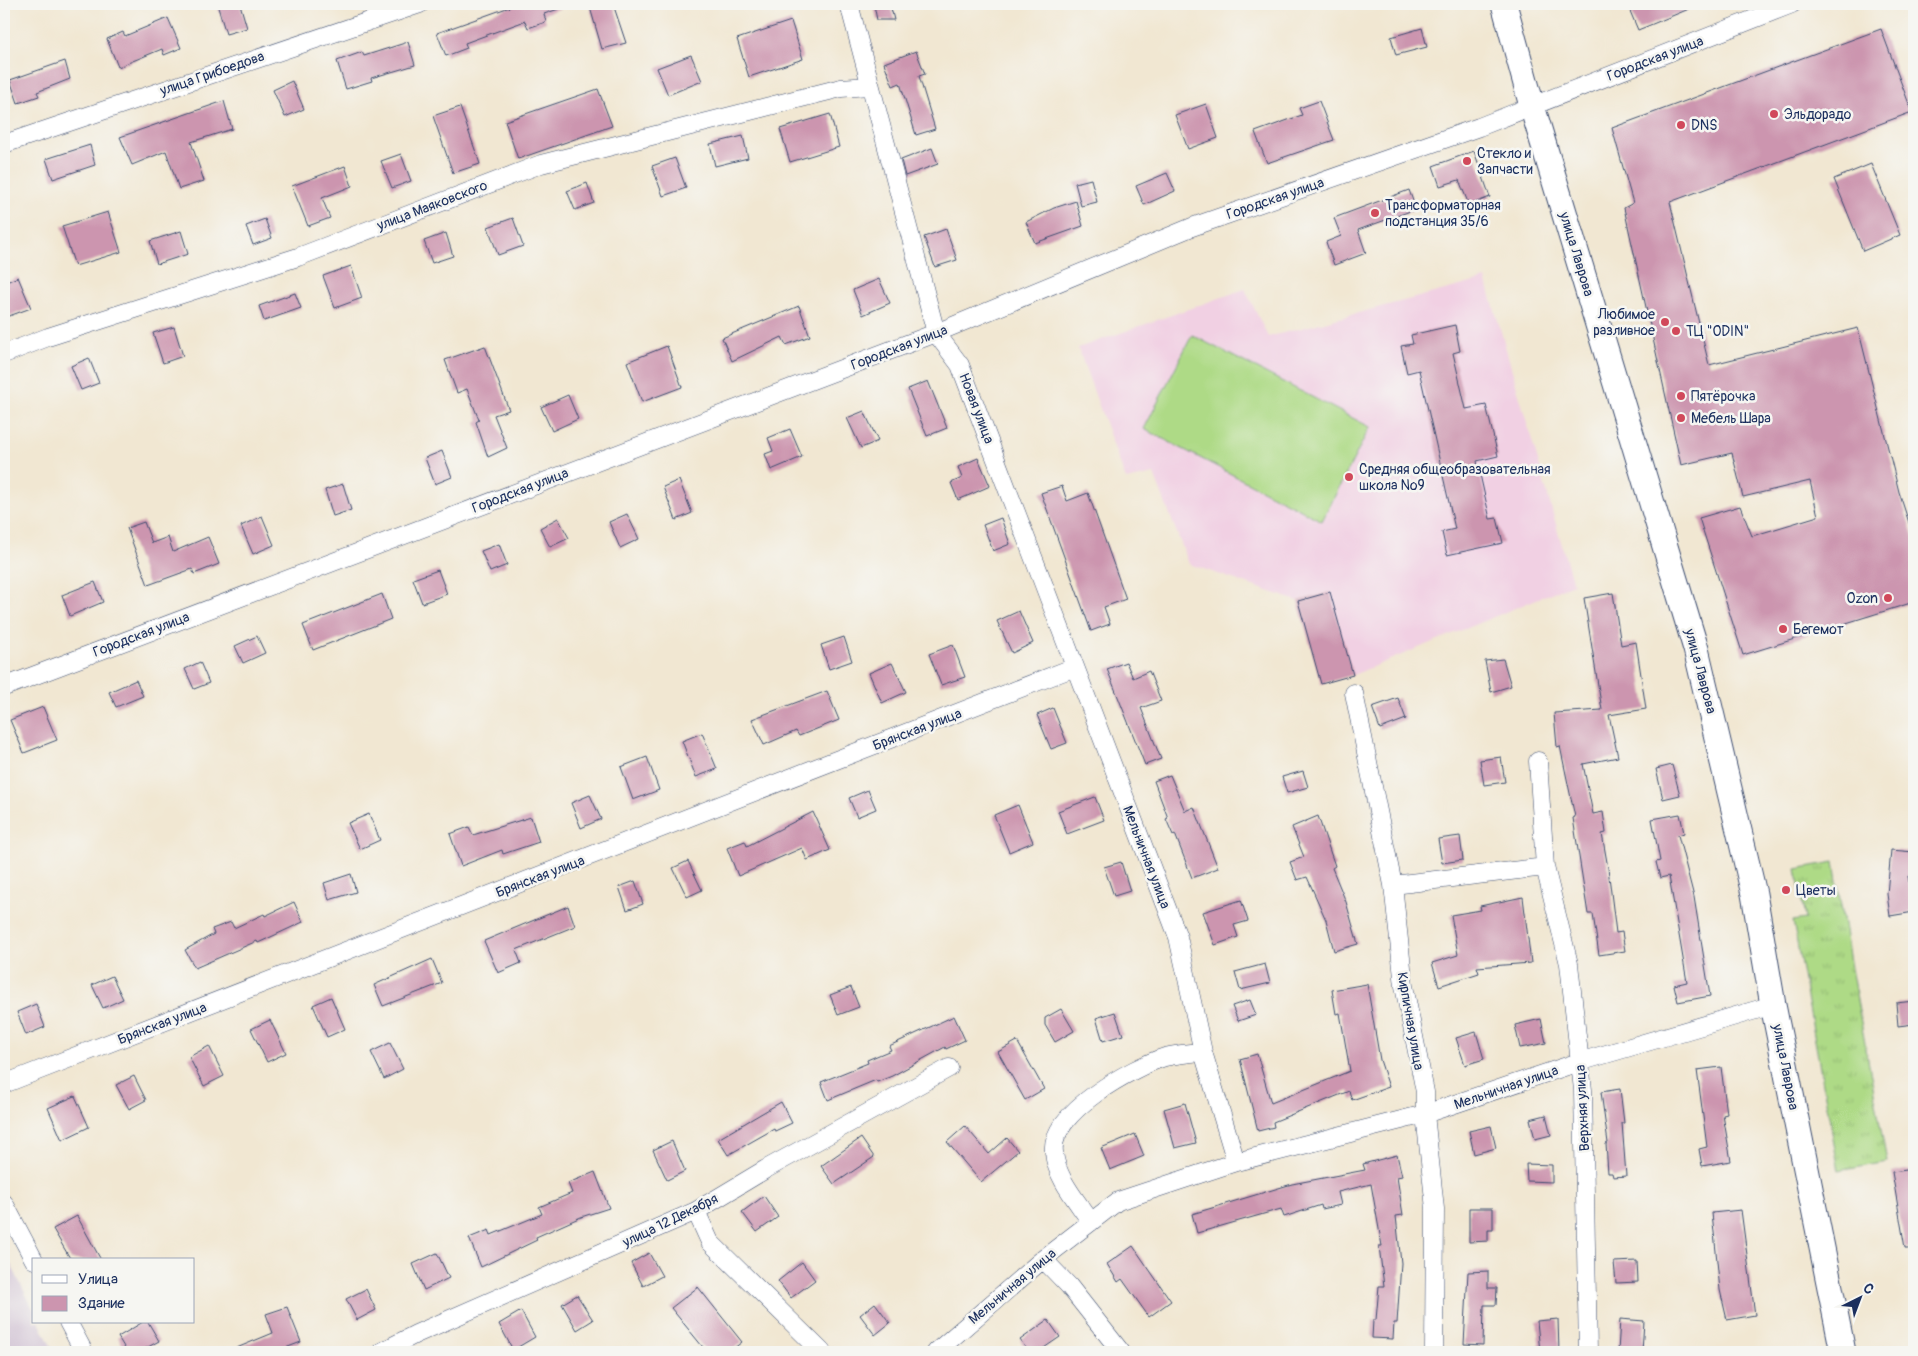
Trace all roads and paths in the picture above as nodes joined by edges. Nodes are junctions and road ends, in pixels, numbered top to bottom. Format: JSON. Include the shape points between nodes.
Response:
{"nodes":[{"id":1,"x":420,"y":4,"type":"edge"},
{"id":2,"x":849,"y":4,"type":"edge"},
{"id":3,"x":1504,"y":4,"type":"edge"},
{"id":4,"x":1792,"y":4,"type":"edge"},
{"id":5,"x":869,"y":86,"type":"junction"},
{"id":6,"x":1532,"y":106,"type":"junction"},
{"id":7,"x":4,"y":144,"type":"edge"},
{"id":8,"x":936,"y":333,"type":"junction"},
{"id":9,"x":4,"y":354,"type":"edge"},
{"id":10,"x":1075,"y":667,"type":"junction"},
{"id":11,"x":4,"y":687,"type":"edge"},
{"id":12,"x":1354,"y":693,"type":"dead end"},
{"id":13,"x":1538,"y":761,"type":"dead end"},
{"id":14,"x":1544,"y":866,"type":"junction"},
{"id":15,"x":1393,"y":885,"type":"junction"},
{"id":16,"x":1774,"y":1005,"type":"junction"},
{"id":17,"x":1203,"y":1052,"type":"junction"},
{"id":18,"x":1579,"y":1062,"type":"junction"},
{"id":19,"x":949,"y":1068,"type":"dead end"},
{"id":20,"x":4,"y":1084,"type":"edge"},
{"id":21,"x":1425,"y":1114,"type":"junction"},
{"id":22,"x":1236,"y":1162,"type":"junction"},
{"id":23,"x":4,"y":1203,"type":"edge"},
{"id":24,"x":696,"y":1211,"type":"junction"},
{"id":25,"x":1091,"y":1222,"type":"junction"},
{"id":26,"x":33,"y":1258,"type":"edge"},
{"id":27,"x":1042,"y":1259,"type":"junction"},
{"id":28,"x":69,"y":1324,"type":"edge"},
{"id":29,"x":84,"y":1352,"type":"edge"},
{"id":30,"x":381,"y":1352,"type":"edge"},
{"id":31,"x":822,"y":1352,"type":"edge"},
{"id":32,"x":936,"y":1352,"type":"edge"},
{"id":33,"x":1121,"y":1352,"type":"edge"},
{"id":34,"x":1434,"y":1352,"type":"edge"},
{"id":35,"x":1588,"y":1352,"type":"edge"},
{"id":36,"x":1843,"y":1352,"type":"edge"}],
"edges":[{"from":1,"to":7,"type":"street","name":"улица Грибоедова"},
{"from":2,"to":5,"type":"street","name":"Новая улица"},
{"from":3,"to":6,"type":"main road","name":"улица Лаврова"},
{"from":4,"to":6,"type":"street","name":"Городская улица"},
{"from":5,"to":8,"type":"street","name":"Новая улица"},
{"from":5,"to":9,"type":"street","name":"улица Маяковского","via":[[841,88],[541,164],[298,257]]},
{"from":6,"to":8,"type":"street","name":"Городская улица","via":[[1192,227]]},
{"from":6,"to":16,"type":"main road","name":"улица Лаврова","via":[[1696,649],[1752,885]]},
{"from":8,"to":10,"type":"street","name":"Новая улица","via":[[960,365]]},
{"from":8,"to":11,"type":"street","name":"Городская улица"},
{"from":10,"to":17,"type":"street","name":"Мельничная улица","via":[[1178,937]]},
{"from":10,"to":20,"type":"street","name":"Брянская улица"},
{"from":12,"to":15,"type":"street","name":"Кирпичная улица"},
{"from":13,"to":14,"type":"street","name":"Верхняя улица"},
{"from":14,"to":15,"type":"street"},
{"from":14,"to":18,"type":"street","name":"Верхняя улица","via":[[1568,964]]},
{"from":15,"to":21,"type":"street","name":"Кирпичная улица","via":[[1404,986],[1425,1092]]},
{"from":16,"to":18,"type":"street","name":"Мельничная улица"},
{"from":16,"to":36,"type":"main road","name":"улица Лаврова"},
{"from":17,"to":22,"type":"street","name":"Мельничная улица"},
{"from":17,"to":25,"type":"street","via":[[1165,1058],[1124,1076],[1083,1102],[1055,1138],[1053,1151],[1056,1163],[1066,1185]]},
{"from":18,"to":21,"type":"street","name":"Мельничная улица"},
{"from":18,"to":35,"type":"street","name":"Верхняя улица"},
{"from":19,"to":24,"type":"street","name":"улица 12 Декабря"},
{"from":21,"to":22,"type":"street","name":"Мельничная улица"},
{"from":21,"to":34,"type":"street","name":"Кирпичная улица","via":[[1435,1209]]},
{"from":22,"to":25,"type":"street","name":"Мельничная улица","via":[[1118,1201]]},
{"from":23,"to":26,"type":"street"},
{"from":24,"to":30,"type":"street","name":"улица 12 Декабря"},
{"from":24,"to":31,"type":"street","via":[[710,1242]]},
{"from":25,"to":27,"type":"street","name":"Мельничная улица"},
{"from":27,"to":32,"type":"street","name":"Мельничная улица"},
{"from":27,"to":33,"type":"street","via":[[1069,1286]]},
{"from":28,"to":29,"type":"street"}]}
